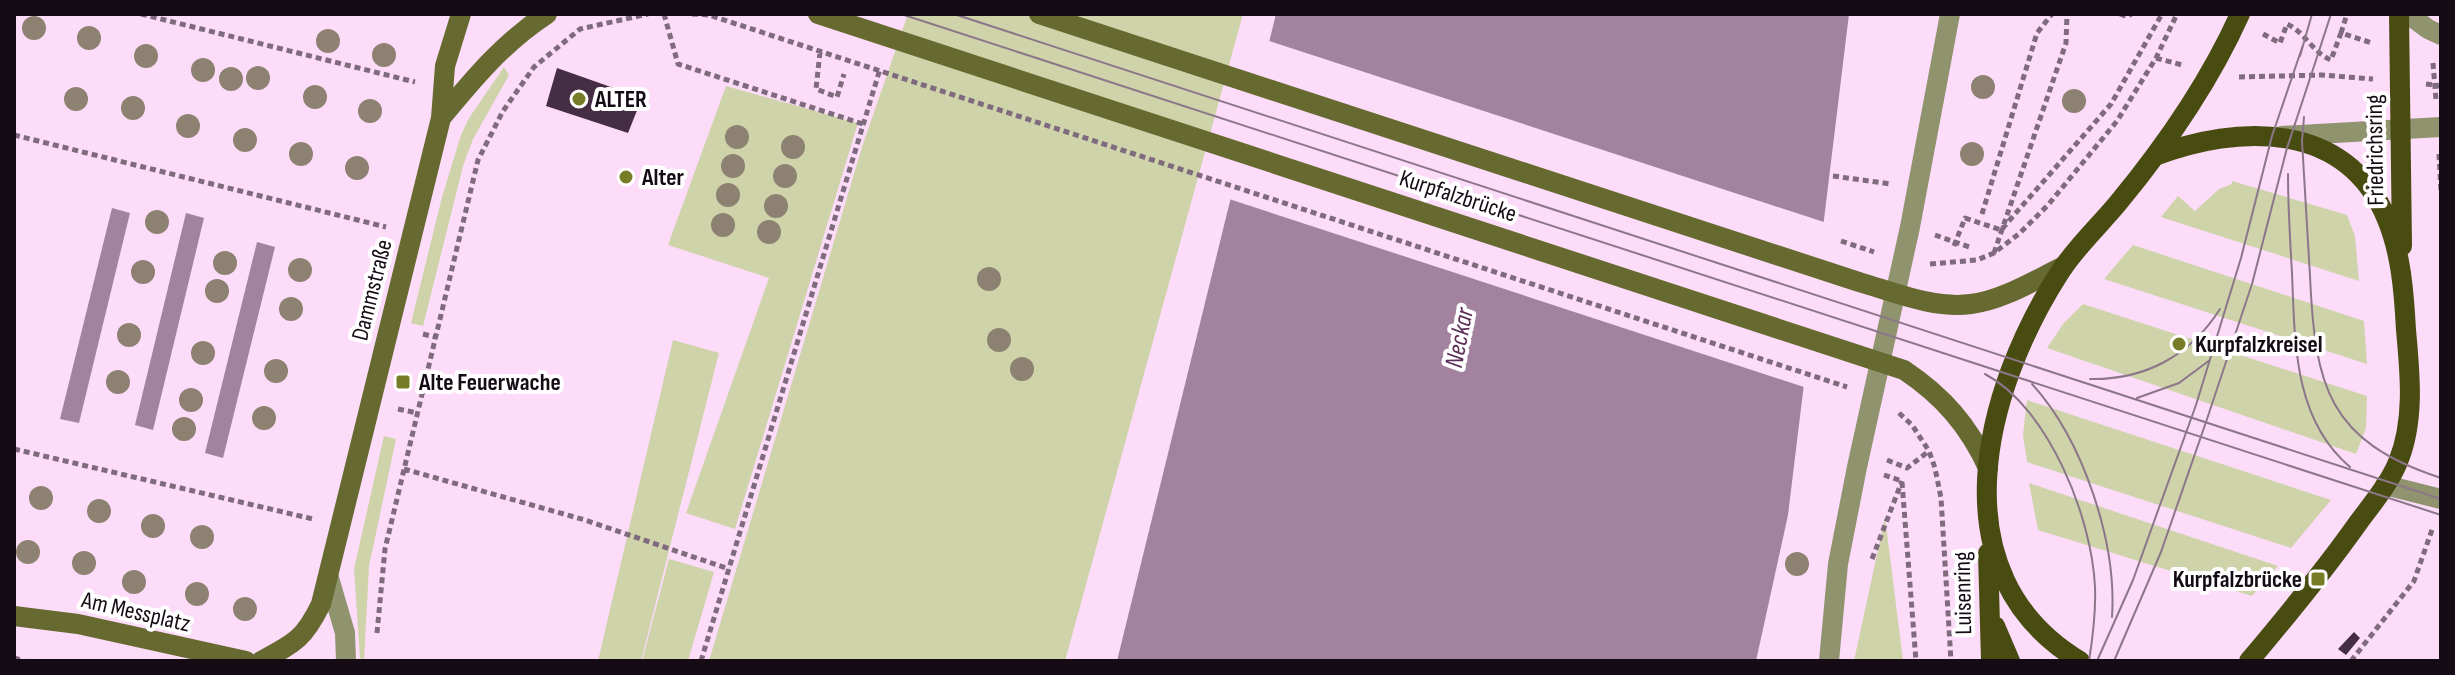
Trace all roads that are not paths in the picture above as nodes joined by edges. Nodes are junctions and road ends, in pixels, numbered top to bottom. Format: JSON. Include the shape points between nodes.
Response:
{"nodes":[{"id":1,"x":461,"y":14,"type":"edge"},
{"id":2,"x":547,"y":14,"type":"edge"},
{"id":3,"x":818,"y":14,"type":"edge"},
{"id":4,"x":1039,"y":14,"type":"edge"},
{"id":5,"x":1950,"y":14,"type":"edge"},
{"id":6,"x":2399,"y":14,"type":"edge"},
{"id":7,"x":2408,"y":14,"type":"edge"},
{"id":8,"x":2238,"y":17,"type":"edge"},
{"id":9,"x":2441,"y":35,"type":"edge"},
{"id":10,"x":441,"y":118,"type":"junction"},
{"id":11,"x":2439,"y":127,"type":"edge"},
{"id":12,"x":2400,"y":129,"type":"junction"},
{"id":13,"x":2272,"y":136,"type":"junction"},
{"id":14,"x":2155,"y":156,"type":"junction"},
{"id":15,"x":2064,"y":266,"type":"junction"},
{"id":16,"x":2403,"y":286,"type":"junction"},
{"id":17,"x":1988,"y":468,"type":"junction"},
{"id":18,"x":2385,"y":485,"type":"junction"},
{"id":19,"x":2439,"y":507,"type":"edge"},
{"id":20,"x":1988,"y":523,"type":"junction"},
{"id":21,"x":329,"y":578,"type":"junction"},
{"id":22,"x":1990,"y":611,"type":"junction"},
{"id":23,"x":14,"y":616,"type":"edge"},
{"id":24,"x":246,"y":661,"type":"edge"},
{"id":25,"x":261,"y":661,"type":"edge"},
{"id":26,"x":346,"y":661,"type":"edge"},
{"id":27,"x":1829,"y":661,"type":"edge"},
{"id":28,"x":1991,"y":661,"type":"edge"},
{"id":29,"x":2010,"y":661,"type":"edge"},
{"id":30,"x":2080,"y":661,"type":"edge"},
{"id":31,"x":2249,"y":661,"type":"edge"}],
"edges":[{"from":1,"to":10,"type":"main road","name":"Dammstraße","via":[[445,66]]},
{"from":2,"to":10,"type":"main road","via":[[488,61]]},
{"from":3,"to":17,"type":"main road","name":"Kurpfalzbrücke","via":[[1904,370],[1955,412]]},
{"from":4,"to":15,"type":"main road","name":"Kurpfalzbrücke","via":[[1927,301],[1983,302]]},
{"from":5,"to":27,"type":"street","via":[[1838,564]]},
{"from":6,"to":12,"type":"main road","name":"Friedrichsring"},
{"from":7,"to":9,"type":"street"},
{"from":8,"to":14,"type":"main road","via":[[2211,73]]},
{"from":10,"to":21,"type":"main road","name":"Dammstraße"},
{"from":11,"to":12,"type":"street"},
{"from":12,"to":13,"type":"street"},
{"from":12,"to":16,"type":"main road","name":"Friedrichsring"},
{"from":13,"to":14,"type":"main road","via":[[2217,138]]},
{"from":13,"to":16,"type":"main road","via":[[2315,145],[2362,179],[2387,220]]},
{"from":14,"to":15,"type":"main road"},
{"from":15,"to":17,"type":"main road","via":[[2011,366],[1994,418]]},
{"from":16,"to":18,"type":"main road","via":[[2408,423],[2398,462]]},
{"from":17,"to":20,"type":"main road"},
{"from":18,"to":19,"type":"street"},
{"from":18,"to":31,"type":"main road","via":[[2318,579]]},
{"from":20,"to":22,"type":"main road","name":"Luisenring"},
{"from":20,"to":30,"type":"main road","via":[[1994,552],[2020,607],[2039,630]]},
{"from":21,"to":25,"type":"main road","name":"Dammstraße","via":[[310,628]]},
{"from":21,"to":26,"type":"street","name":"Dammstraße","via":[[345,633]]},
{"from":22,"to":28,"type":"main road","name":"Luisenring"},
{"from":22,"to":29,"type":"main road"},
{"from":23,"to":24,"type":"main road","name":"Am Messplatz","via":[[78,624]]}]}
